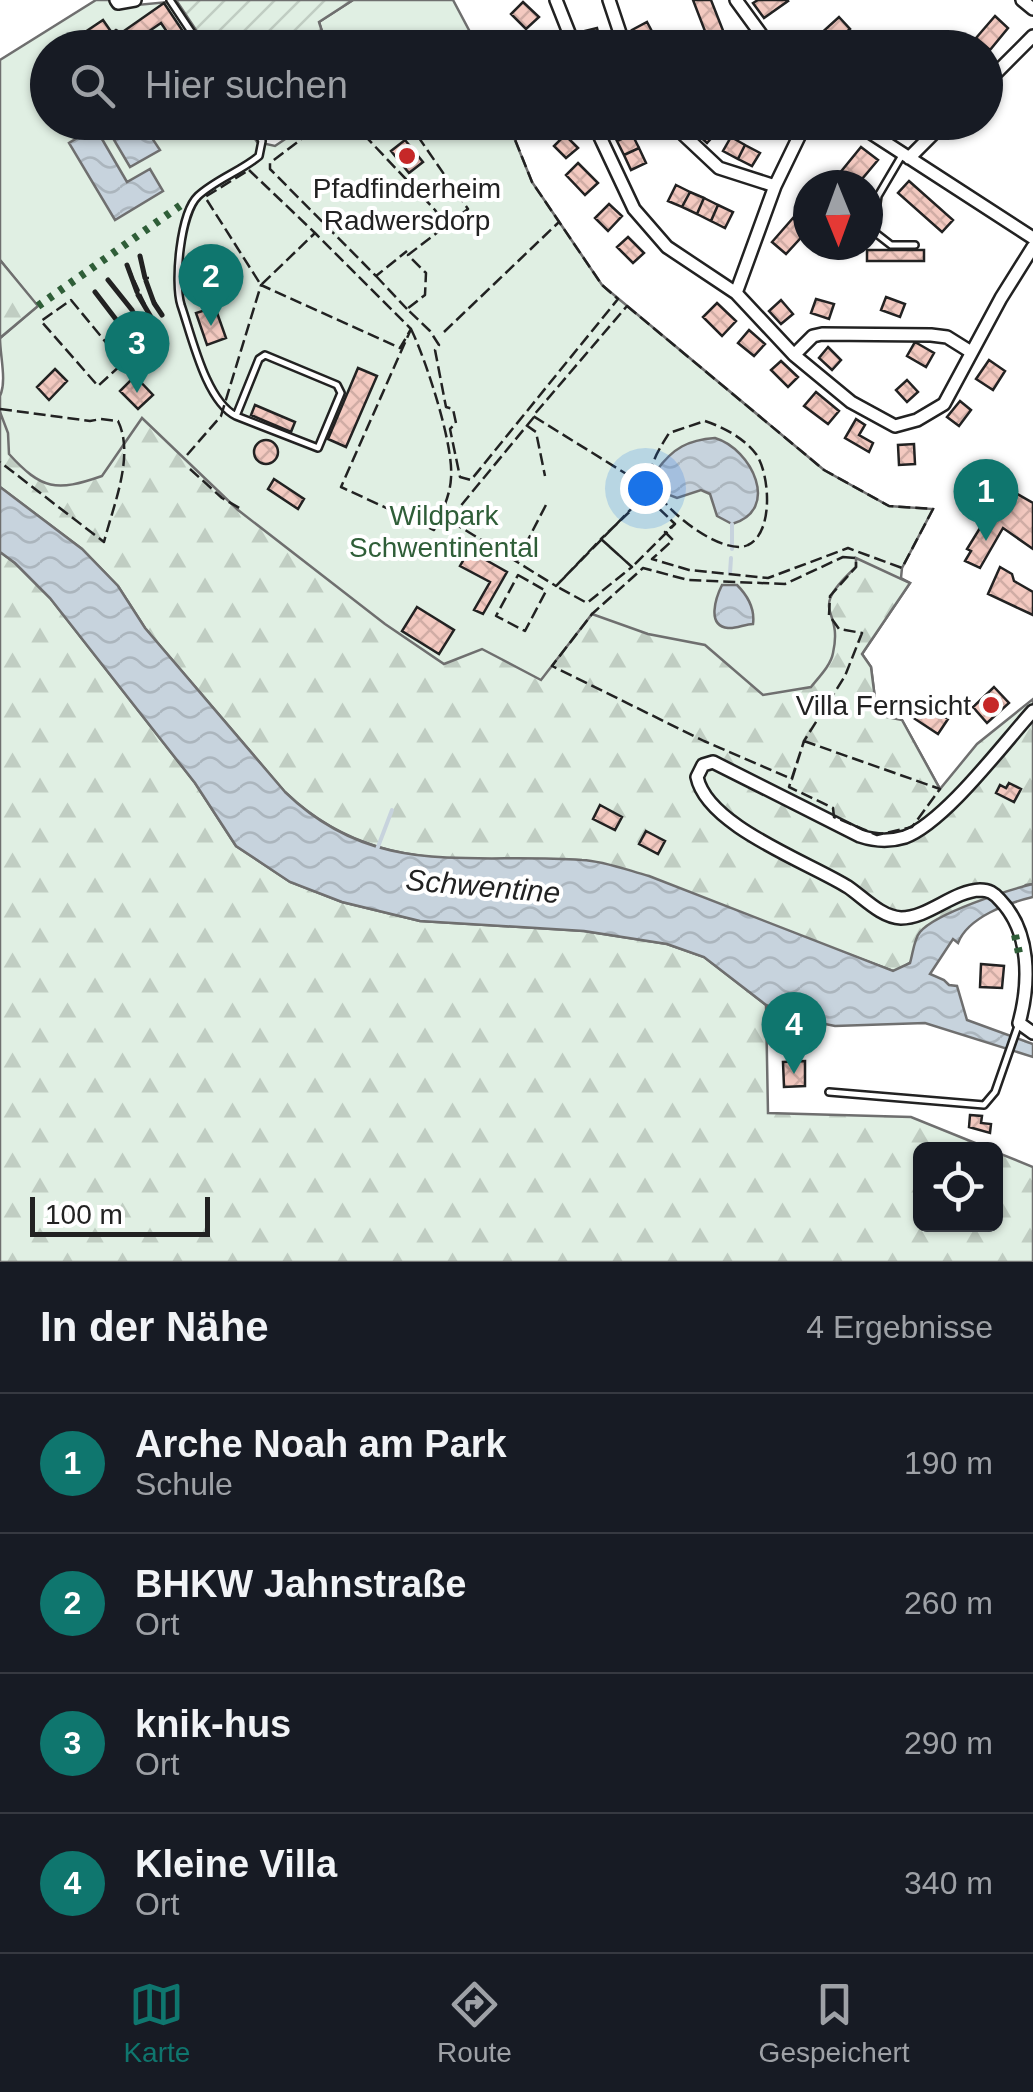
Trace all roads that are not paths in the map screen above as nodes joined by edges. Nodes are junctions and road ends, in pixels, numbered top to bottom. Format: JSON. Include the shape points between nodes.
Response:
{"nodes":[{"id":1,"x":116,"y":0,"type":"edge"},
{"id":2,"x":135,"y":0,"type":"edge"},
{"id":3,"x":170,"y":0,"type":"edge"},
{"id":4,"x":556,"y":0,"type":"edge"},
{"id":5,"x":609,"y":0,"type":"edge"},
{"id":6,"x":736,"y":0,"type":"edge"},
{"id":7,"x":1022,"y":0,"type":"edge"},
{"id":8,"x":1033,"y":9,"type":"edge"},
{"id":9,"x":190,"y":30,"type":"edge"},
{"id":10,"x":568,"y":30,"type":"edge"},
{"id":11,"x":619,"y":30,"type":"edge"},
{"id":12,"x":758,"y":30,"type":"edge"},
{"id":13,"x":1033,"y":36,"type":"edge"},
{"id":14,"x":1003,"y":65,"type":"edge"},
{"id":15,"x":261,"y":140,"type":"edge"},
{"id":16,"x":601,"y":140,"type":"edge"},
{"id":17,"x":689,"y":140,"type":"edge"},
{"id":18,"x":797,"y":140,"type":"edge"},
{"id":19,"x":882,"y":140,"type":"edge"},
{"id":20,"x":924,"y":140,"type":"edge"},
{"id":21,"x":906,"y":156,"type":"junction"},
{"id":22,"x":775,"y":186,"type":"junction"},
{"id":23,"x":1033,"y":238,"type":"edge"},
{"id":24,"x":915,"y":245,"type":"dead end"},
{"id":25,"x":1033,"y":247,"type":"edge"},
{"id":26,"x":736,"y":292,"type":"junction"},
{"id":27,"x":971,"y":352,"type":"junction"},
{"id":28,"x":794,"y":355,"type":"junction"},
{"id":29,"x":236,"y":416,"type":"junction"},
{"id":30,"x":1033,"y":711,"type":"edge"},
{"id":31,"x":1017,"y":1029,"type":"junction"},
{"id":32,"x":1033,"y":1033,"type":"edge"},
{"id":33,"x":828,"y":1092,"type":"dead end"}],
"edges":[{"from":1,"to":2,"type":"street"},
{"from":3,"to":9,"type":"lane"},
{"from":4,"to":10,"type":"street"},
{"from":5,"to":11,"type":"street"},
{"from":6,"to":12,"type":"street"},
{"from":7,"to":8,"type":"street"},
{"from":13,"to":14,"type":"street"},
{"from":15,"to":29,"type":"lane","via":[[255,160],[198,196],[185,221],[179,269],[181,305],[212,390]]},
{"from":16,"to":26,"type":"street","via":[[634,210],[667,247]]},
{"from":17,"to":22,"type":"street","via":[[719,168]]},
{"from":18,"to":22,"type":"street"},
{"from":19,"to":21,"type":"street"},
{"from":20,"to":21,"type":"street"},
{"from":21,"to":23,"type":"street"},
{"from":21,"to":24,"type":"lane","via":[[878,196],[873,231],[891,244]]},
{"from":22,"to":26,"type":"street"},
{"from":25,"to":27,"type":"street"},
{"from":26,"to":28,"type":"street"},
{"from":27,"to":28,"type":"street","via":[[931,335],[822,334]]},
{"from":27,"to":28,"type":"street","via":[[944,404],[894,426],[851,402]]},
{"from":29,"to":29,"type":"lane","via":[[265,356],[340,389],[318,448]]},
{"from":30,"to":31,"type":"street","via":[[938,816],[892,840],[860,836],[712,762],[697,777],[703,794],[742,829],[886,914],[912,916],[978,890],[996,895],[1018,926],[1025,956]]},
{"from":31,"to":32,"type":"street"},
{"from":31,"to":33,"type":"lane","via":[[984,1105]]}]}
